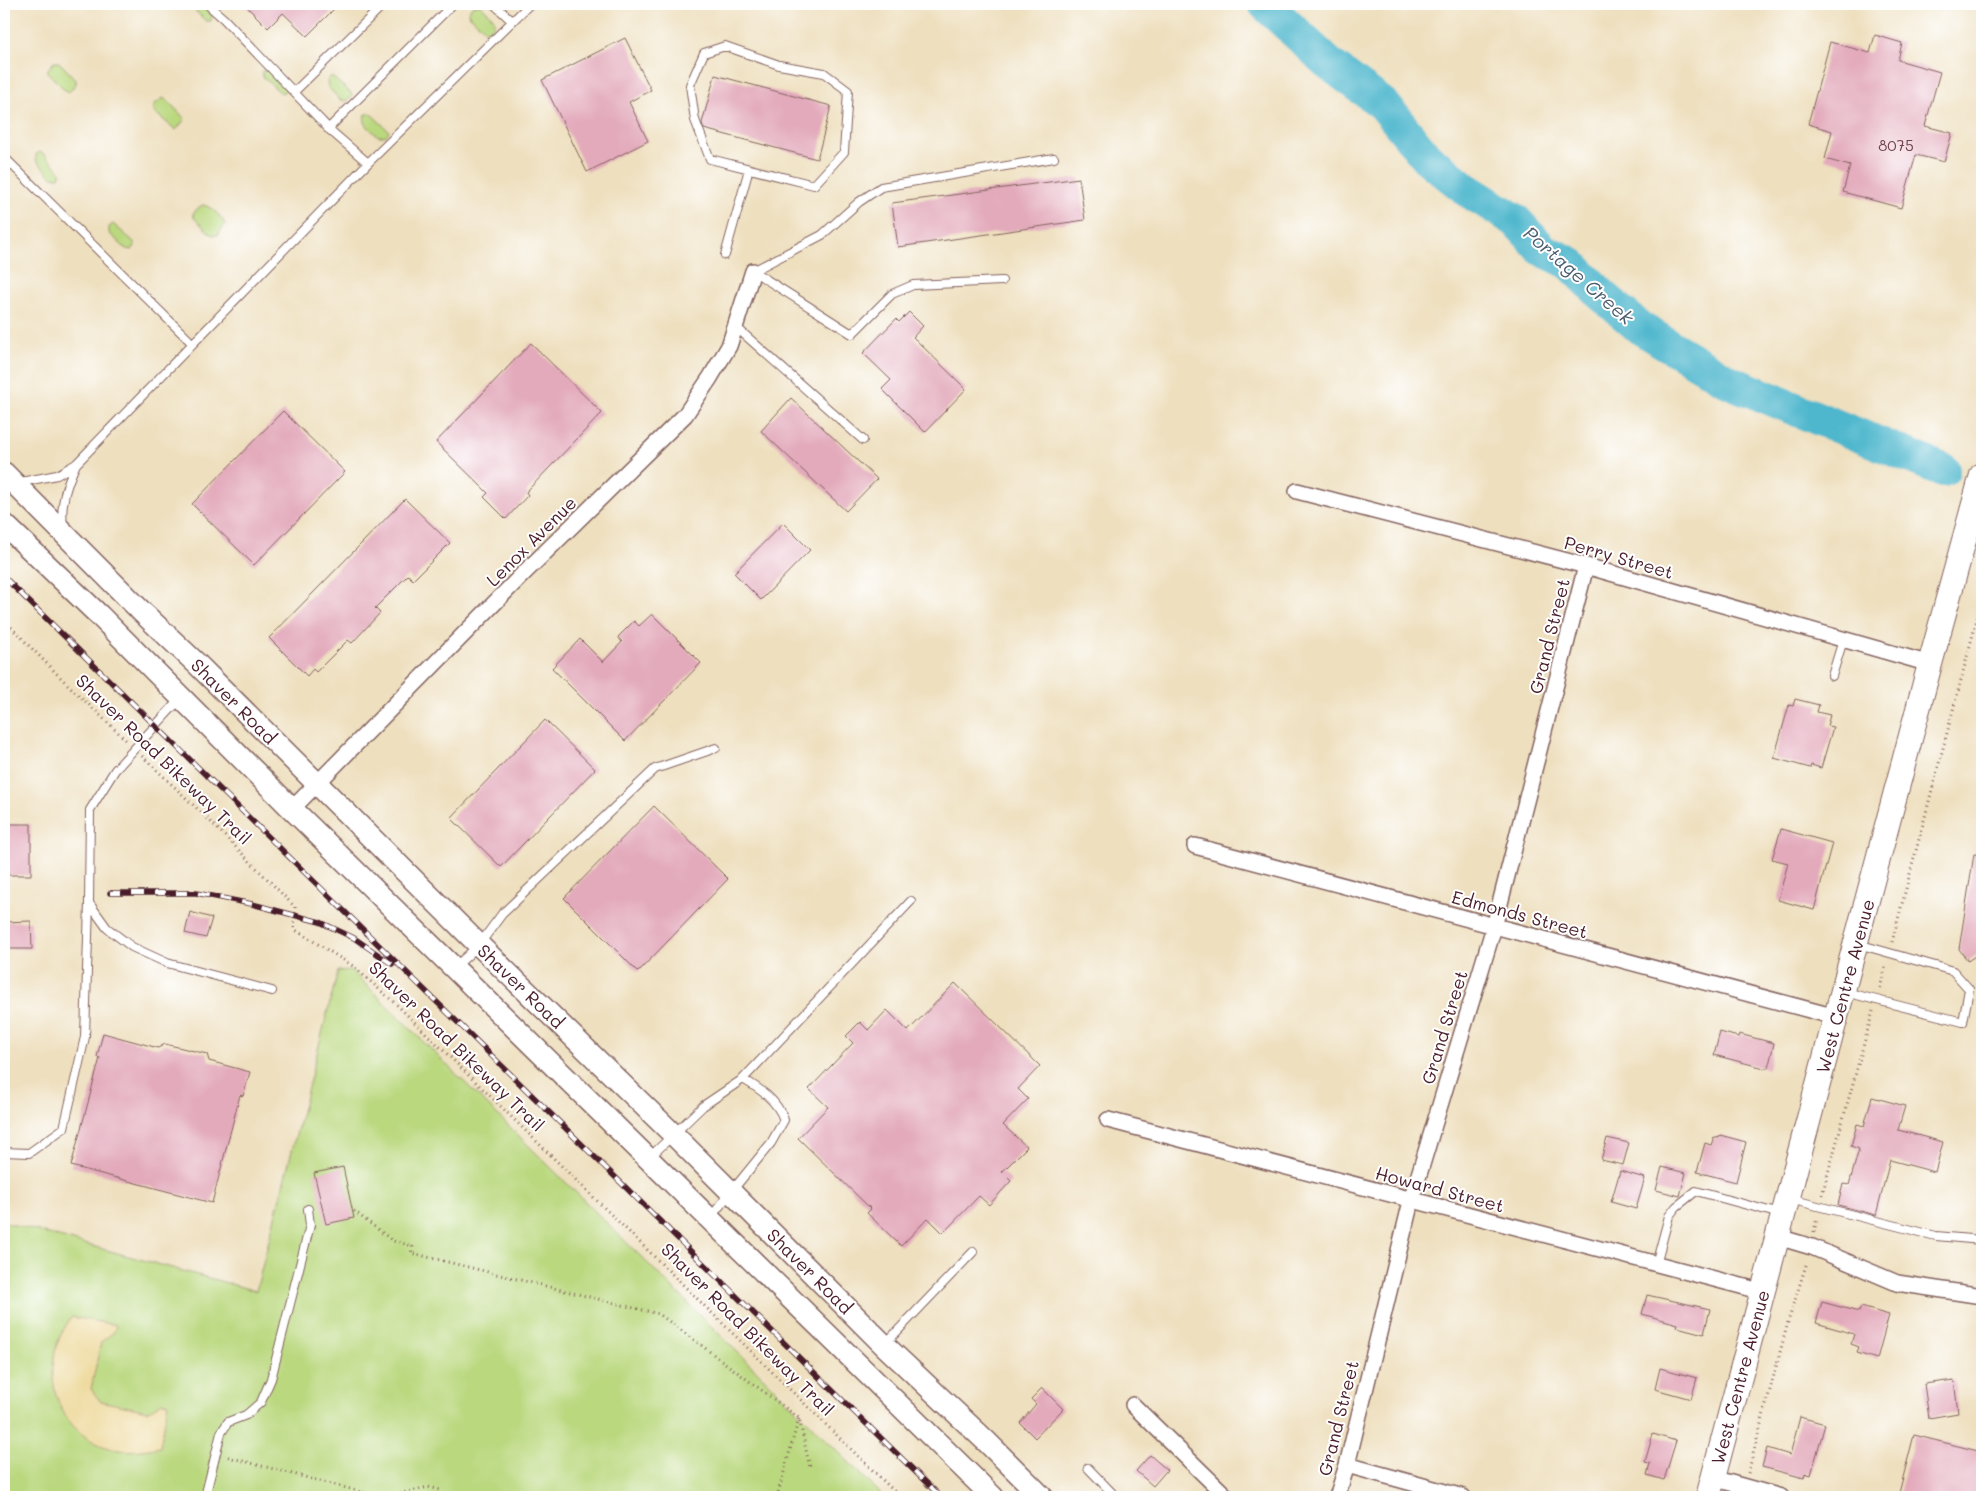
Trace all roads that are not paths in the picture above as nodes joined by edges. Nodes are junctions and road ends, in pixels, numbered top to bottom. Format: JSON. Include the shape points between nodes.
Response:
{"nodes":[{"id":1,"x":207,"y":4,"type":"edge"},
{"id":2,"x":384,"y":4,"type":"edge"},
{"id":3,"x":452,"y":4,"type":"edge"},
{"id":4,"x":494,"y":4,"type":"edge"},
{"id":5,"x":530,"y":4,"type":"edge"},
{"id":6,"x":512,"y":21,"type":"junction"},
{"id":7,"x":294,"y":92,"type":"junction"},
{"id":8,"x":328,"y":129,"type":"junction"},
{"id":9,"x":4,"y":157,"type":"edge"},
{"id":10,"x":1054,"y":158,"type":"dead end"},
{"id":11,"x":368,"y":163,"type":"junction"},
{"id":12,"x":750,"y":169,"type":"junction"},
{"id":13,"x":725,"y":256,"type":"dead end"},
{"id":14,"x":753,"y":271,"type":"junction"},
{"id":15,"x":1002,"y":281,"type":"dead end"},
{"id":16,"x":736,"y":327,"type":"junction"},
{"id":17,"x":192,"y":343,"type":"junction"},
{"id":18,"x":863,"y":440,"type":"dead end"},
{"id":19,"x":76,"y":464,"type":"junction"},
{"id":20,"x":1982,"y":475,"type":"edge"},
{"id":21,"x":9,"y":478,"type":"edge"},
{"id":22,"x":1297,"y":491,"type":"dead end"},
{"id":23,"x":4,"y":524,"type":"edge"},
{"id":24,"x":65,"y":534,"type":"junction"},
{"id":25,"x":1586,"y":566,"type":"junction"},
{"id":26,"x":1843,"y":640,"type":"junction"},
{"id":27,"x":1930,"y":664,"type":"junction"},
{"id":28,"x":1832,"y":676,"type":"dead end"},
{"id":29,"x":181,"y":698,"type":"junction"},
{"id":30,"x":716,"y":748,"type":"dead end"},
{"id":31,"x":317,"y":784,"type":"junction"},
{"id":32,"x":292,"y":809,"type":"junction"},
{"id":33,"x":1195,"y":846,"type":"dead end"},
{"id":34,"x":911,"y":901,"type":"dead end"},
{"id":35,"x":89,"y":903,"type":"junction"},
{"id":36,"x":1494,"y":927,"type":"junction"},
{"id":37,"x":1856,"y":943,"type":"junction"},
{"id":38,"x":479,"y":946,"type":"junction"},
{"id":39,"x":454,"y":968,"type":"junction"},
{"id":40,"x":272,"y":991,"type":"dead end"},
{"id":41,"x":1843,"y":992,"type":"junction"},
{"id":42,"x":1836,"y":1017,"type":"junction"},
{"id":43,"x":743,"y":1078,"type":"junction"},
{"id":44,"x":1108,"y":1120,"type":"dead end"},
{"id":45,"x":674,"y":1135,"type":"junction"},
{"id":46,"x":4,"y":1152,"type":"edge"},
{"id":47,"x":647,"y":1159,"type":"junction"},
{"id":48,"x":731,"y":1192,"type":"junction"},
{"id":49,"x":1411,"y":1201,"type":"junction"},
{"id":50,"x":308,"y":1209,"type":"dead end"},
{"id":51,"x":1783,"y":1217,"type":"junction"},
{"id":52,"x":708,"y":1219,"type":"junction"},
{"id":53,"x":1982,"y":1240,"type":"edge"},
{"id":54,"x":974,"y":1252,"type":"dead end"},
{"id":55,"x":1656,"y":1264,"type":"junction"},
{"id":56,"x":1764,"y":1292,"type":"junction"},
{"id":57,"x":1982,"y":1296,"type":"edge"},
{"id":58,"x":884,"y":1345,"type":"junction"},
{"id":59,"x":1133,"y":1405,"type":"dead end"},
{"id":60,"x":1347,"y":1465,"type":"junction"},
{"id":61,"x":1088,"y":1468,"type":"dead end"},
{"id":62,"x":1711,"y":1488,"type":"edge"},
{"id":63,"x":204,"y":1497,"type":"edge"},
{"id":64,"x":993,"y":1497,"type":"edge"},
{"id":65,"x":1042,"y":1497,"type":"edge"},
{"id":66,"x":1116,"y":1497,"type":"edge"},
{"id":67,"x":1227,"y":1497,"type":"edge"},
{"id":68,"x":1336,"y":1497,"type":"edge"},
{"id":69,"x":1463,"y":1497,"type":"edge"},
{"id":70,"x":1782,"y":1497,"type":"edge"}],
"edges":[{"from":1,"to":7,"type":"lane"},
{"from":2,"to":7,"type":"lane"},
{"from":3,"to":8,"type":"lane"},
{"from":4,"to":6,"type":"lane"},
{"from":5,"to":6,"type":"lane"},
{"from":6,"to":11,"type":"lane"},
{"from":7,"to":8,"type":"lane"},
{"from":8,"to":11,"type":"lane"},
{"from":9,"to":17,"type":"lane"},
{"from":10,"to":14,"type":"lane","via":[[881,187],[822,235]]},
{"from":11,"to":17,"type":"lane"},
{"from":12,"to":12,"type":"lane","via":[[814,185],[844,152],[848,91],[824,73],[779,65],[725,46],[704,52],[690,85],[695,120],[710,159]]},
{"from":12,"to":13,"type":"lane"},
{"from":14,"to":15,"type":"lane","via":[[852,334],[892,294],[913,285]]},
{"from":14,"to":16,"type":"street","name":"Lenox Avenue"},
{"from":16,"to":18,"type":"lane"},
{"from":16,"to":31,"type":"street","name":"Lenox Avenue","via":[[729,346],[685,415]]},
{"from":17,"to":19,"type":"lane"},
{"from":19,"to":21,"type":"lane","via":[[57,475]]},
{"from":19,"to":24,"type":"lane","via":[[64,497]]},
{"from":20,"to":27,"type":"main road","name":"West Centre Avenue"},
{"from":21,"to":24,"type":"main road","name":"Shaver Road"},
{"from":22,"to":25,"type":"street","name":"Perry Street"},
{"from":23,"to":29,"type":"main road","name":"Shaver Road"},
{"from":24,"to":31,"type":"main road","name":"Shaver Road"},
{"from":25,"to":26,"type":"street","name":"Perry Street"},
{"from":25,"to":36,"type":"street","name":"Grand Street"},
{"from":26,"to":27,"type":"street","name":"Perry Street"},
{"from":26,"to":28,"type":"lane"},
{"from":27,"to":37,"type":"main road","name":"West Centre Avenue"},
{"from":29,"to":32,"type":"main road","name":"Shaver Road"},
{"from":29,"to":35,"type":"lane","via":[[115,770],[90,810]]},
{"from":30,"to":38,"type":"lane","via":[[655,769],[502,914]]},
{"from":31,"to":32,"type":"street","name":"Lenox Avenue"},
{"from":31,"to":38,"type":"main road","name":"Shaver Road"},
{"from":32,"to":39,"type":"main road","name":"Shaver Road"},
{"from":33,"to":36,"type":"street","name":"Edmonds Street"},
{"from":34,"to":43,"type":"lane"},
{"from":35,"to":40,"type":"lane","via":[[107,928],[132,947],[167,963]]},
{"from":35,"to":46,"type":"lane","via":[[86,1037],[64,1128],[30,1153]]},
{"from":36,"to":42,"type":"street","name":"Edmonds Street"},
{"from":36,"to":49,"type":"street","name":"Grand Street"},
{"from":37,"to":41,"type":"main road","name":"West Centre Avenue"},
{"from":37,"to":41,"type":"lane","via":[[1954,971],[1969,989],[1963,1022]]},
{"from":38,"to":39,"type":"lane"},
{"from":38,"to":45,"type":"main road","name":"Shaver Road"},
{"from":39,"to":47,"type":"main road","name":"Shaver Road"},
{"from":41,"to":42,"type":"main road","name":"West Centre Avenue"},
{"from":42,"to":51,"type":"main road","name":"West Centre Avenue"},
{"from":43,"to":45,"type":"lane","via":[[703,1106]]},
{"from":43,"to":48,"type":"lane","via":[[780,1109],[784,1120],[771,1143]]},
{"from":44,"to":49,"type":"street","name":"Howard Street"},
{"from":45,"to":47,"type":"lane"},
{"from":45,"to":48,"type":"main road","name":"Shaver Road"},
{"from":47,"to":52,"type":"main road","name":"Shaver Road"},
{"from":48,"to":52,"type":"lane"},
{"from":48,"to":58,"type":"main road","name":"Shaver Road"},
{"from":49,"to":55,"type":"street","name":"Howard Street"},
{"from":49,"to":60,"type":"street","name":"Grand Street"},
{"from":50,"to":63,"type":"lane","via":[[310,1225],[272,1379],[261,1402],[246,1415],[228,1422],[221,1433]]},
{"from":51,"to":53,"type":"lane","via":[[1819,1205],[1936,1236]]},
{"from":51,"to":55,"type":"lane","via":[[1696,1191],[1669,1216]]},
{"from":51,"to":56,"type":"main road","name":"West Centre Avenue"},
{"from":51,"to":57,"type":"street","via":[[1812,1247],[1897,1283]]},
{"from":52,"to":64,"type":"main road","name":"Shaver Road"},
{"from":54,"to":58,"type":"lane"},
{"from":55,"to":56,"type":"street","name":"Howard Street"},
{"from":56,"to":62,"type":"main road","name":"West Centre Avenue"},
{"from":58,"to":65,"type":"main road","name":"Shaver Road"},
{"from":59,"to":67,"type":"street"},
{"from":60,"to":68,"type":"street","name":"Grand Street"},
{"from":60,"to":69,"type":"street"},
{"from":61,"to":66,"type":"lane"},
{"from":62,"to":70,"type":"street","via":[[1744,1486]]}]}
